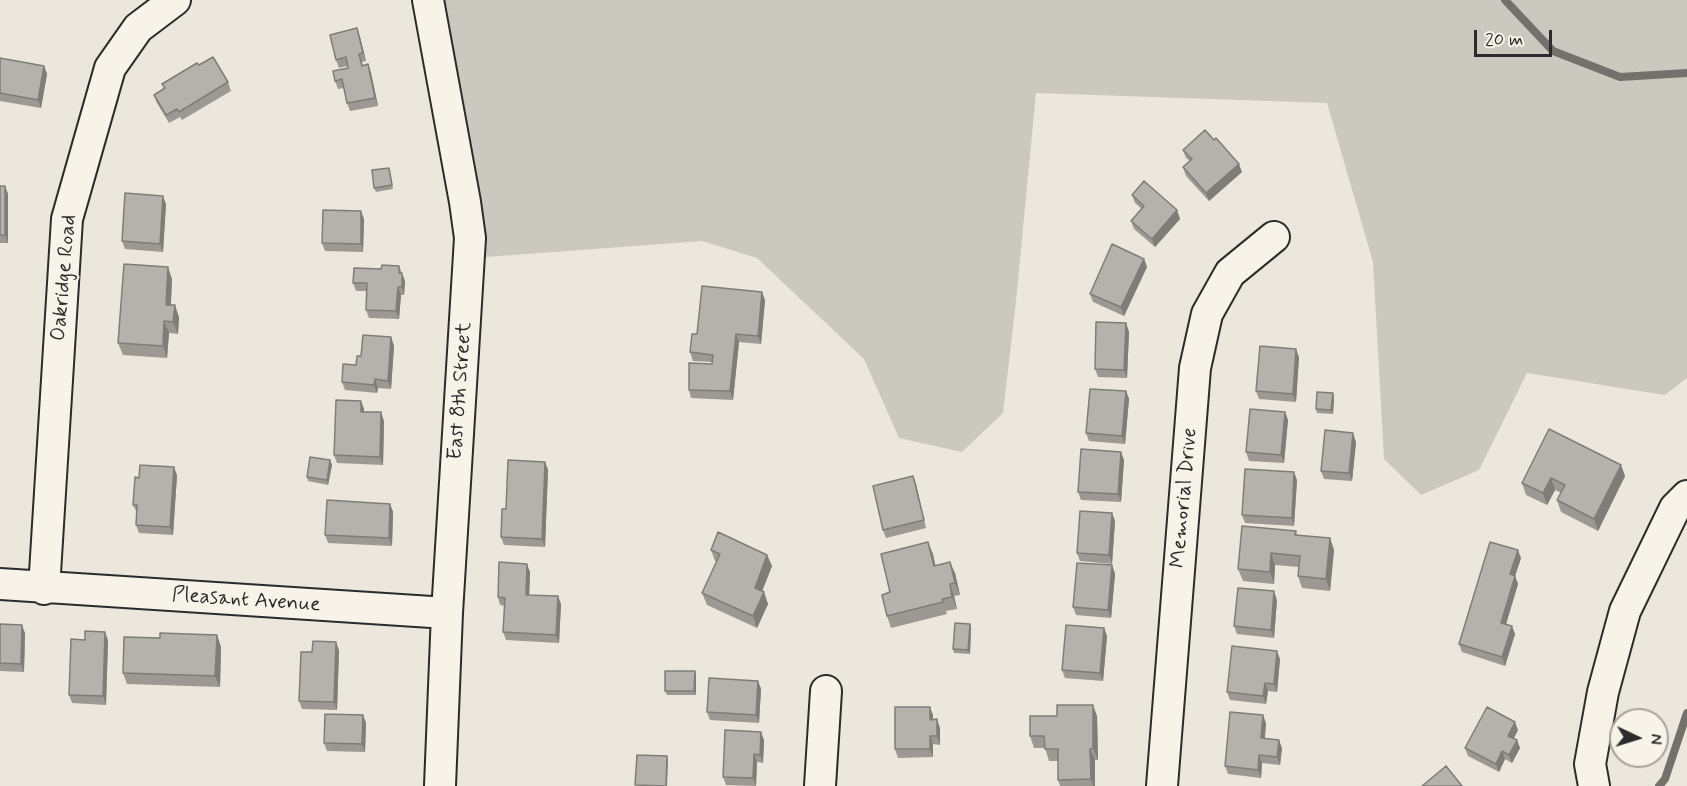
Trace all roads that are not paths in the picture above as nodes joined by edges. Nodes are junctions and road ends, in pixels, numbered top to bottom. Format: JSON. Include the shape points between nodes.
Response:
{"nodes":[{"id":1,"x":175,"y":0,"type":"edge"},
{"id":2,"x":429,"y":0,"type":"edge"},
{"id":3,"x":1274,"y":237,"type":"dead end"},
{"id":4,"x":1687,"y":496,"type":"edge"},
{"id":5,"x":0,"y":584,"type":"edge"},
{"id":6,"x":44,"y":588,"type":"junction"},
{"id":7,"x":447,"y":613,"type":"junction"},
{"id":8,"x":826,"y":691,"type":"dead end"},
{"id":9,"x":440,"y":786,"type":"edge"},
{"id":10,"x":820,"y":786,"type":"edge"},
{"id":11,"x":1162,"y":786,"type":"edge"},
{"id":12,"x":1594,"y":786,"type":"edge"}],
"edges":[{"from":1,"to":6,"type":"street","name":"Oakridge Road","via":[[138,28],[110,68],[67,219]]},
{"from":2,"to":7,"type":"street","name":"East 8th Street","via":[[470,238]]},
{"from":3,"to":11,"type":"street","name":"Memorial Drive","via":[[1230,273],[1207,314],[1195,368]]},
{"from":4,"to":12,"type":"street","via":[[1674,508],[1625,611],[1603,692],[1590,764]]},
{"from":5,"to":6,"type":"street","name":"Pleasant Avenue"},
{"from":6,"to":7,"type":"street","name":"Pleasant Avenue"},
{"from":7,"to":9,"type":"street","name":"East 8th Street"},
{"from":8,"to":10,"type":"street"}]}
